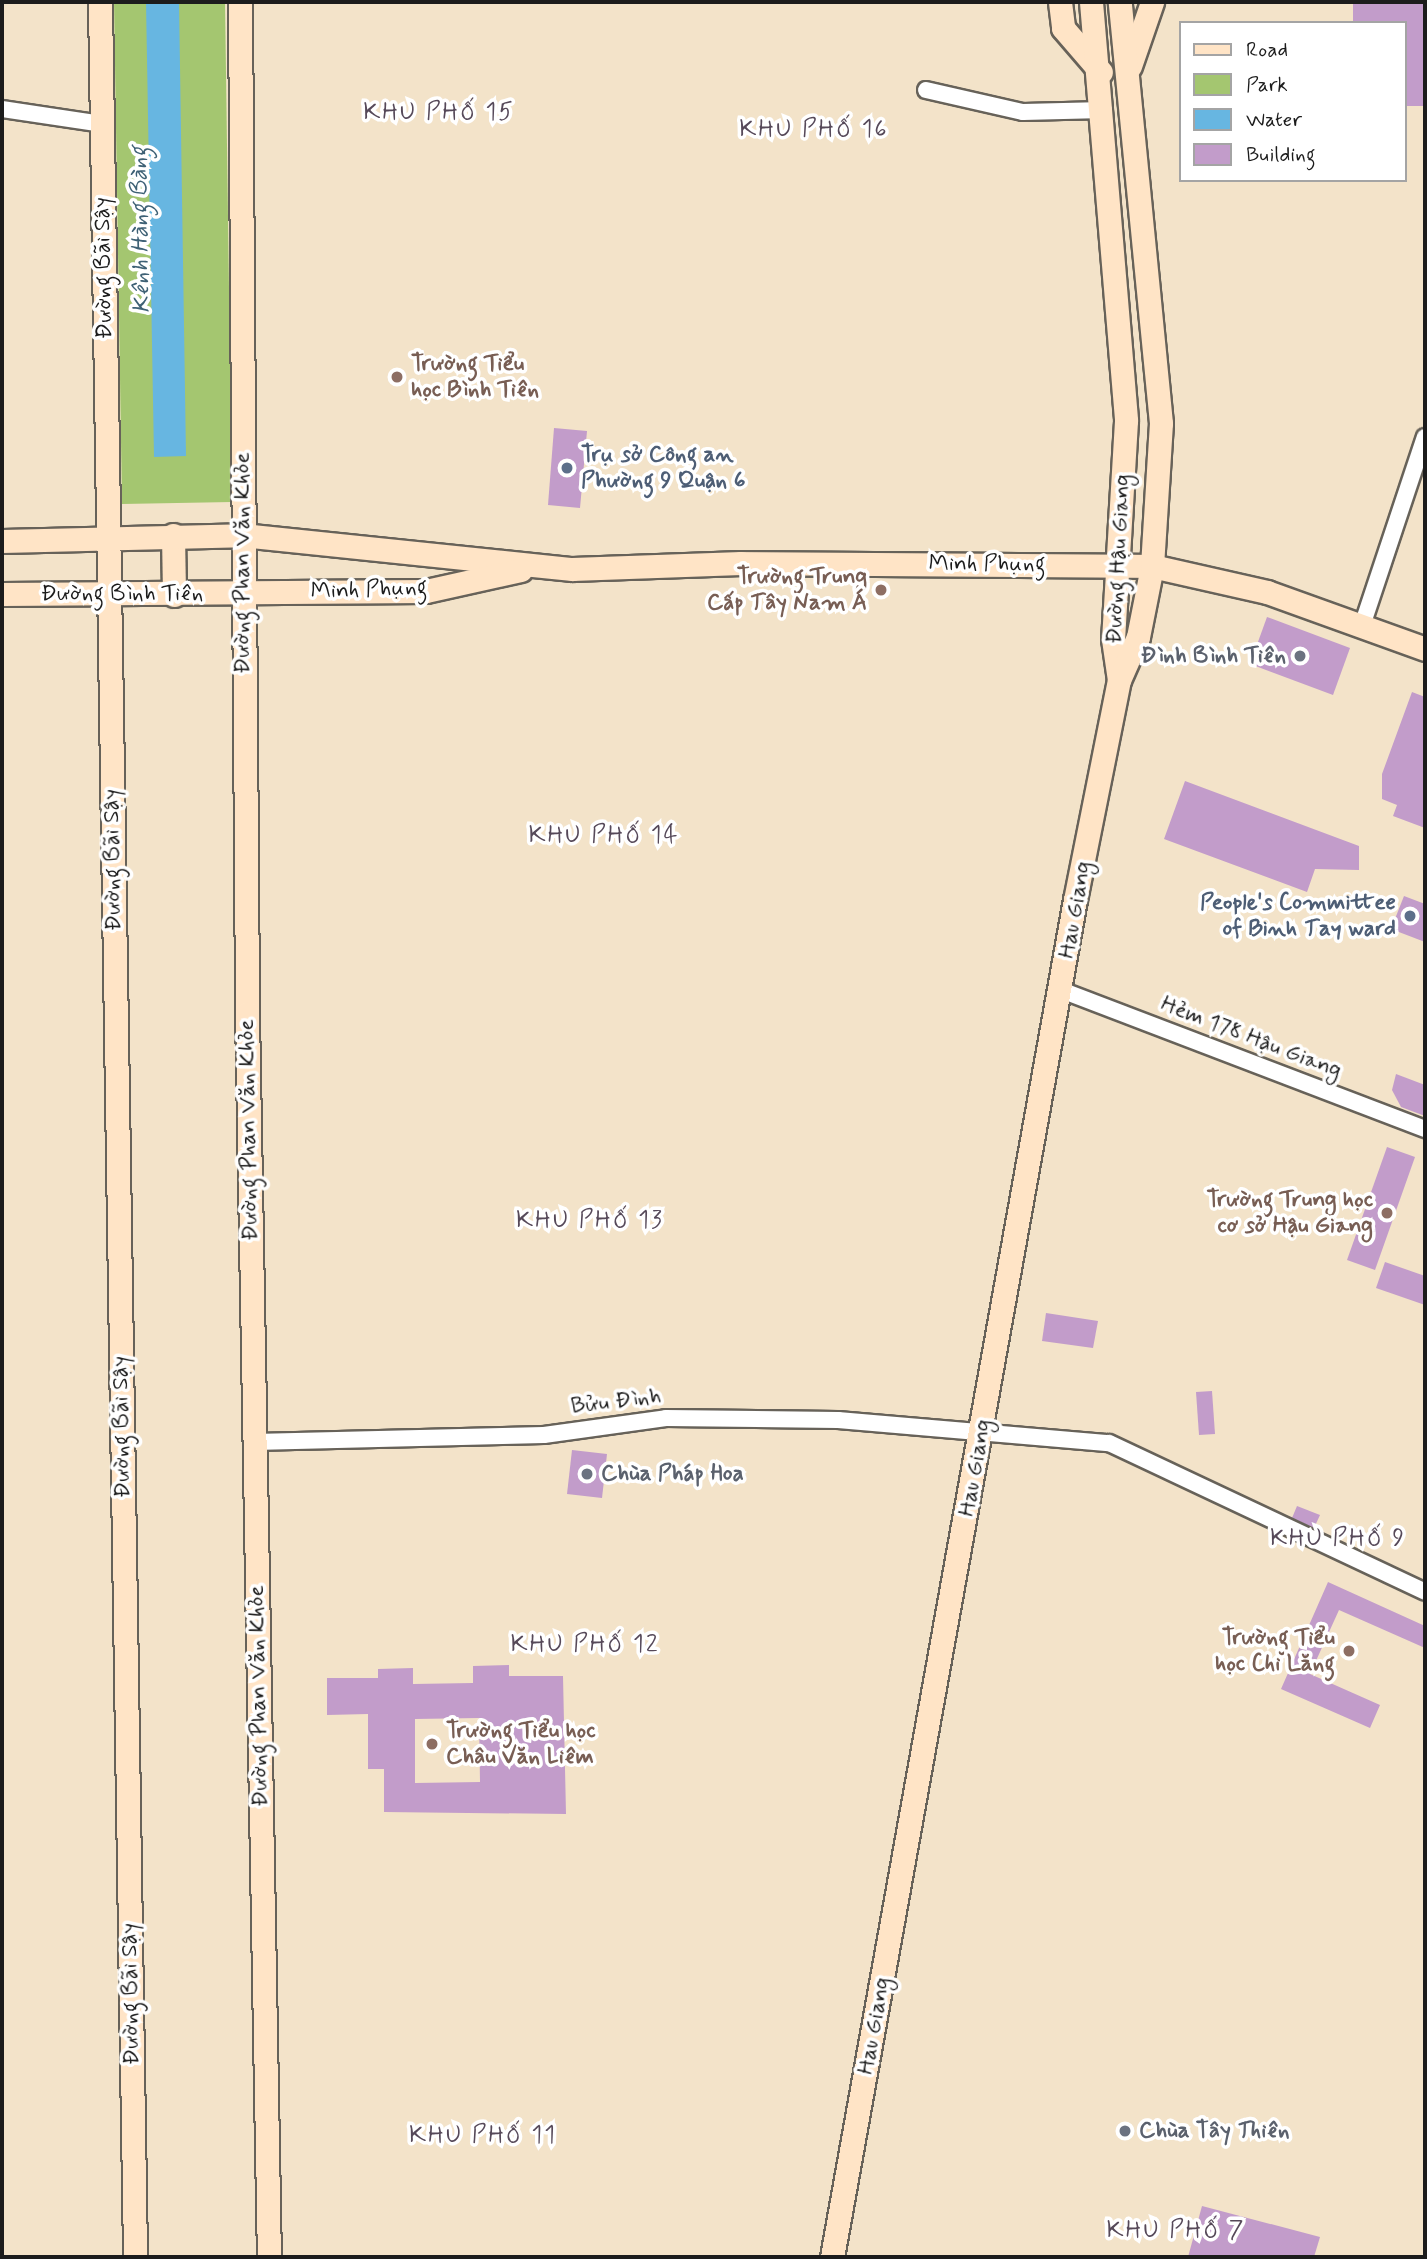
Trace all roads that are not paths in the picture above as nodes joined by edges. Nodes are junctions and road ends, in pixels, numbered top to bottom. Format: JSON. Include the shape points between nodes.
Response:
{"nodes":[{"id":1,"x":100,"y":2,"type":"edge"},
{"id":2,"x":240,"y":2,"type":"edge"},
{"id":3,"x":1060,"y":2,"type":"edge"},
{"id":4,"x":1091,"y":2,"type":"edge"},
{"id":5,"x":1120,"y":2,"type":"edge"},
{"id":6,"x":1152,"y":2,"type":"edge"},
{"id":7,"x":1129,"y":69,"type":"junction"},
{"id":8,"x":1101,"y":72,"type":"junction"},
{"id":9,"x":926,"y":90,"type":"dead end"},
{"id":10,"x":2,"y":108,"type":"edge"},
{"id":11,"x":1104,"y":110,"type":"junction"},
{"id":12,"x":102,"y":124,"type":"junction"},
{"id":13,"x":1425,"y":437,"type":"edge"},
{"id":14,"x":108,"y":535,"type":"junction"},
{"id":15,"x":173,"y":535,"type":"junction"},
{"id":16,"x":242,"y":535,"type":"junction"},
{"id":17,"x":2,"y":541,"type":"edge"},
{"id":18,"x":1117,"y":565,"type":"junction"},
{"id":19,"x":536,"y":566,"type":"junction"},
{"id":20,"x":1152,"y":566,"type":"junction"},
{"id":21,"x":2,"y":594,"type":"edge"},
{"id":22,"x":243,"y":594,"type":"junction"},
{"id":23,"x":174,"y":596,"type":"junction"},
{"id":24,"x":110,"y":597,"type":"junction"},
{"id":25,"x":1362,"y":626,"type":"junction"},
{"id":26,"x":1425,"y":649,"type":"edge"},
{"id":27,"x":1119,"y":680,"type":"junction"},
{"id":28,"x":1061,"y":990,"type":"junction"},
{"id":29,"x":1425,"y":1129,"type":"edge"},
{"id":30,"x":983,"y":1431,"type":"junction"},
{"id":31,"x":254,"y":1443,"type":"junction"},
{"id":32,"x":1425,"y":1592,"type":"edge"},
{"id":33,"x":135,"y":2257,"type":"edge"},
{"id":34,"x":269,"y":2257,"type":"edge"},
{"id":35,"x":832,"y":2257,"type":"edge"}],
"edges":[{"from":1,"to":12,"type":"main road","name":"Đường Bãi Sậy"},
{"from":2,"to":16,"type":"main road","name":"Đường Phan Văn Khỏe"},
{"from":3,"to":8,"type":"main road","via":[[1063,28]]},
{"from":4,"to":8,"type":"main road","name":"Đường Hậu Giang"},
{"from":5,"to":7,"type":"main road","name":"Đường Hậu Giang"},
{"from":6,"to":7,"type":"main road","name":"Đường Hậu Giang"},
{"from":7,"to":20,"type":"main road","name":"Đường Hậu Giang","via":[[1161,423]]},
{"from":8,"to":11,"type":"main road","name":"Đường Hậu Giang"},
{"from":9,"to":11,"type":"street","via":[[1023,112]]},
{"from":10,"to":12,"type":"street"},
{"from":11,"to":18,"type":"main road","name":"Đường Hậu Giang","via":[[1126,421]]},
{"from":12,"to":14,"type":"main road","name":"Đường Bãi Sậy"},
{"from":13,"to":25,"type":"street"},
{"from":14,"to":15,"type":"main road"},
{"from":14,"to":17,"type":"main road"},
{"from":14,"to":24,"type":"main road","name":"Đường Bãi Sậy"},
{"from":15,"to":16,"type":"main road"},
{"from":15,"to":23,"type":"main road"},
{"from":16,"to":19,"type":"main road","name":"Minh Phụng"},
{"from":16,"to":22,"type":"main road","name":"Đường Phan Văn Khỏe"},
{"from":18,"to":19,"type":"main road","name":"Minh Phụng"},
{"from":18,"to":20,"type":"main road","name":"Minh Phụng"},
{"from":18,"to":27,"type":"main road","name":"Đường Hậu Giang","via":[[1113,639]]},
{"from":19,"to":22,"type":"main road","name":"Minh Phụng","via":[[426,591]]},
{"from":20,"to":25,"type":"main road","name":"Minh Phụng","via":[[1196,572]]},
{"from":20,"to":27,"type":"main road","name":"Đường Hậu Giang","via":[[1138,637]]},
{"from":21,"to":24,"type":"main road","name":"Đường Bình Tiên"},
{"from":22,"to":23,"type":"main road","name":"Đường Bình Tiên"},
{"from":22,"to":31,"type":"main road","name":"Đường Phan Văn Khỏe"},
{"from":23,"to":24,"type":"main road","name":"Đường Bình Tiên"},
{"from":24,"to":33,"type":"main road","name":"Đường Bãi Sậy"},
{"from":25,"to":26,"type":"main road","name":"Minh Phụng"},
{"from":27,"to":28,"type":"main road","name":"Hau Giang"},
{"from":28,"to":29,"type":"street","name":"Hẻm 178 Hậu Giang"},
{"from":28,"to":30,"type":"main road","name":"Hau Giang"},
{"from":30,"to":31,"type":"street","name":"Bửu Đình","via":[[666,1418],[544,1435]]},
{"from":30,"to":32,"type":"street","name":"Bửu Đình","via":[[1109,1443],[1286,1532]]},
{"from":30,"to":35,"type":"main road","name":"Hau Giang"},
{"from":31,"to":34,"type":"main road","name":"Đường Phan Văn Khỏe"}]}
